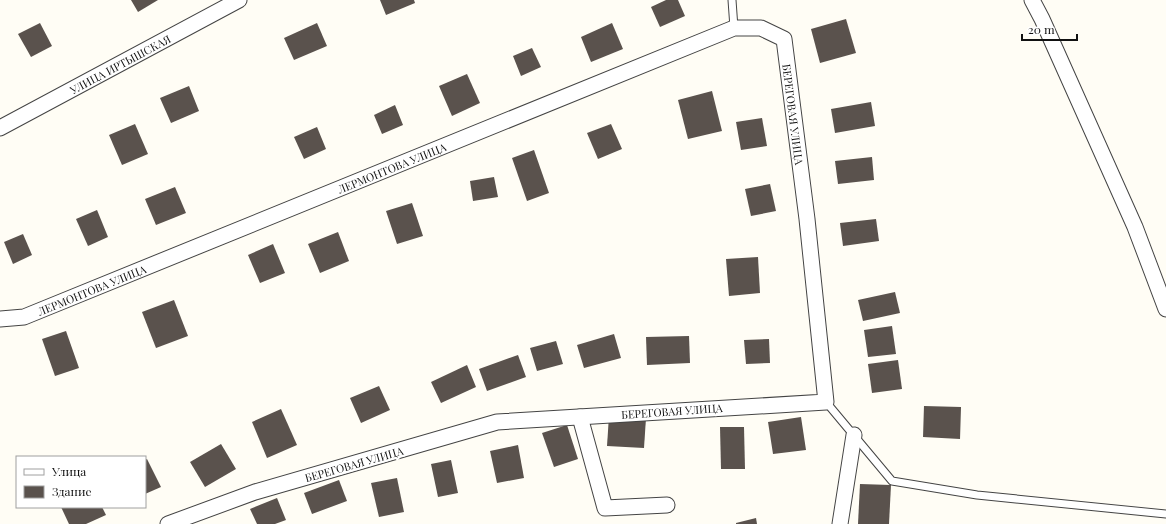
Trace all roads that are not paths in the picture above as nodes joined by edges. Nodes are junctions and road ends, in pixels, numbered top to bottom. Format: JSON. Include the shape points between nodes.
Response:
{"nodes":[{"id":1,"x":239,"y":0,"type":"edge"},
{"id":2,"x":732,"y":0,"type":"edge"},
{"id":3,"x":1032,"y":0,"type":"edge"},
{"id":4,"x":734,"y":28,"type":"junction"},
{"id":5,"x":784,"y":39,"type":"joint"},
{"id":6,"x":0,"y":128,"type":"edge"},
{"id":7,"x":1166,"y":309,"type":"edge"},
{"id":8,"x":0,"y":319,"type":"edge"},
{"id":9,"x":826,"y":402,"type":"junction"},
{"id":10,"x":580,"y":417,"type":"junction"},
{"id":11,"x":854,"y":435,"type":"junction"},
{"id":12,"x":667,"y":506,"type":"dead end"},
{"id":13,"x":1166,"y":514,"type":"edge"},
{"id":14,"x":168,"y":524,"type":"edge"},
{"id":15,"x":840,"y":524,"type":"edge"}],
"edges":[{"from":1,"to":6,"type":"street","name":"УЛИЦА ИРТЫШСКАЯ"},
{"from":2,"to":4,"type":"lane"},
{"from":3,"to":7,"type":"street","via":[[1135,227]]},
{"from":4,"to":5,"type":"street","name":"ЛЕРМОНТОВА УЛИЦА","via":[[761,28]]},
{"from":4,"to":8,"type":"street","name":"ЛЕРМОНТОВА УЛИЦА","via":[[24,318]]},
{"from":5,"to":9,"type":"street","name":"БЕРЕГОВАЯ УЛИЦА","via":[[807,219]]},
{"from":9,"to":10,"type":"street","name":"БЕРЕГОВАЯ УЛИЦА"},
{"from":9,"to":11,"type":"lane"},
{"from":10,"to":12,"type":"street","via":[[605,508]]},
{"from":10,"to":14,"type":"street","name":"БЕРЕГОВАЯ УЛИЦА","via":[[497,422],[255,492]]},
{"from":11,"to":13,"type":"lane","via":[[892,481],[977,495]]},
{"from":11,"to":15,"type":"street"}]}
